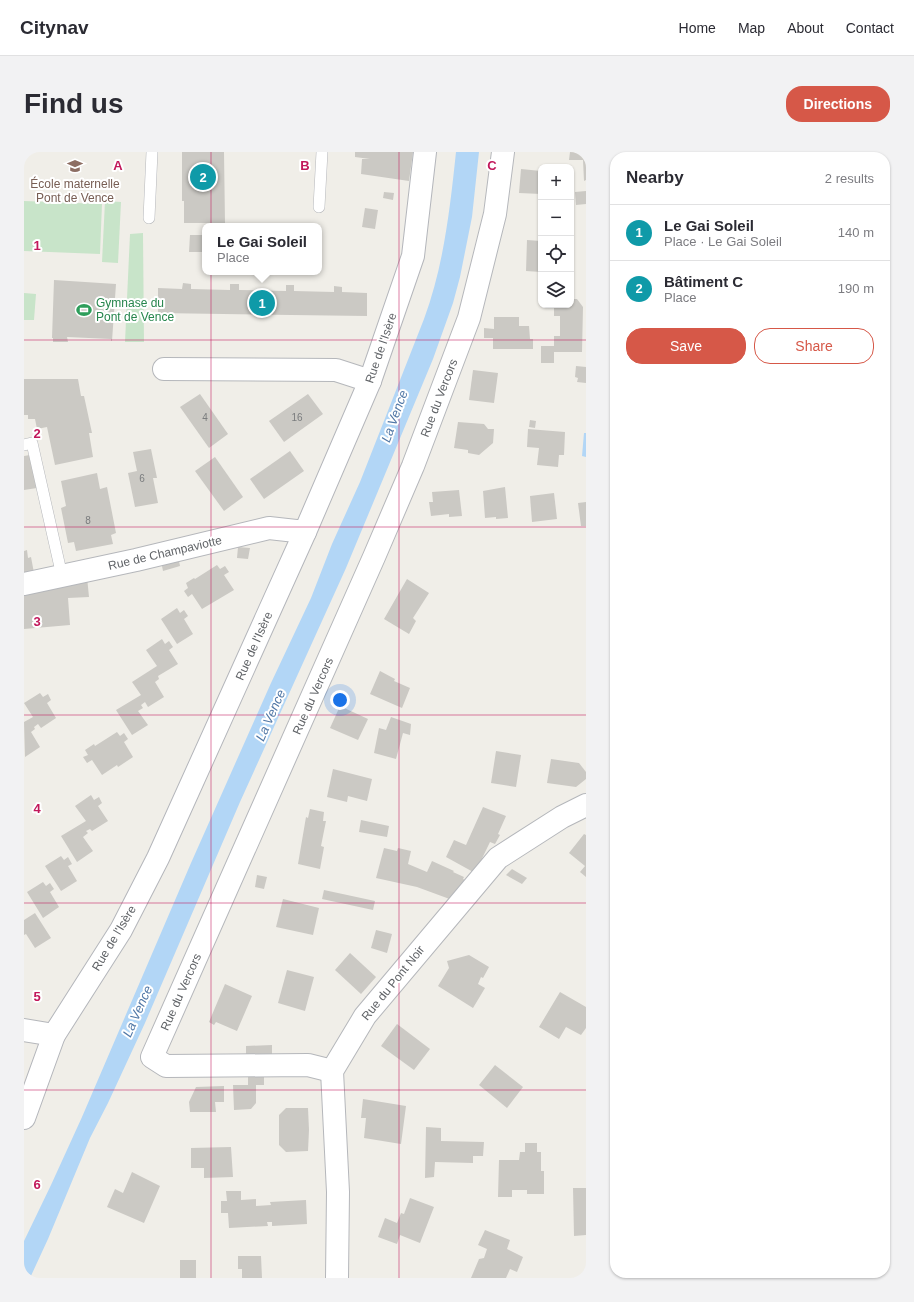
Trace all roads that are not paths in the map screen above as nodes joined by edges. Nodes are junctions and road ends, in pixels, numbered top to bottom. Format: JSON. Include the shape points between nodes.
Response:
{"nodes":[{"id":1,"x":152,"y":152,"type":"edge"},
{"id":2,"x":322,"y":152,"type":"edge"},
{"id":3,"x":425,"y":152,"type":"edge"},
{"id":4,"x":503,"y":152,"type":"edge"},
{"id":5,"x":319,"y":207,"type":"dead end"},
{"id":6,"x":149,"y":218,"type":"dead end"},
{"id":7,"x":164,"y":370,"type":"dead end"},
{"id":8,"x":370,"y":381,"type":"junction"},
{"id":9,"x":24,"y":445,"type":"edge"},
{"id":10,"x":305,"y":532,"type":"junction"},
{"id":11,"x":62,"y":576,"type":"junction"},
{"id":12,"x":24,"y":584,"type":"edge"},
{"id":13,"x":586,"y":805,"type":"edge"},
{"id":14,"x":24,"y":1030,"type":"edge"},
{"id":15,"x":54,"y":1035,"type":"junction"},
{"id":16,"x":332,"y":1071,"type":"junction"},
{"id":17,"x":24,"y":1118,"type":"edge"},
{"id":18,"x":337,"y":1278,"type":"edge"}],
"edges":[{"from":1,"to":6,"type":"lane"},
{"from":2,"to":5,"type":"lane"},
{"from":3,"to":8,"type":"street","name":"Rue de l'Isère","via":[[413,256]]},
{"from":4,"to":16,"type":"street","name":"Rue du Vercors","via":[[495,214],[469,318],[414,464],[152,1058],[166,1066],[308,1065]]},
{"from":7,"to":8,"type":"street","via":[[336,370]]},
{"from":8,"to":10,"type":"street","name":"Rue de l'Isère"},
{"from":9,"to":11,"type":"lane","via":[[32,443]]},
{"from":10,"to":11,"type":"street","name":"Rue de Champaviotte","via":[[269,528]]},
{"from":10,"to":15,"type":"street","name":"Rue de l'Isère","via":[[158,858],[121,930]]},
{"from":11,"to":12,"type":"street","name":"Rue de Champaviotte"},
{"from":13,"to":16,"type":"street","name":"Rue du Pont Noir","via":[[562,817],[498,858],[365,1016]]},
{"from":14,"to":15,"type":"street"},
{"from":15,"to":17,"type":"street","name":"Rue de l'Isère"},
{"from":16,"to":18,"type":"street","via":[[338,1192]]}]}
